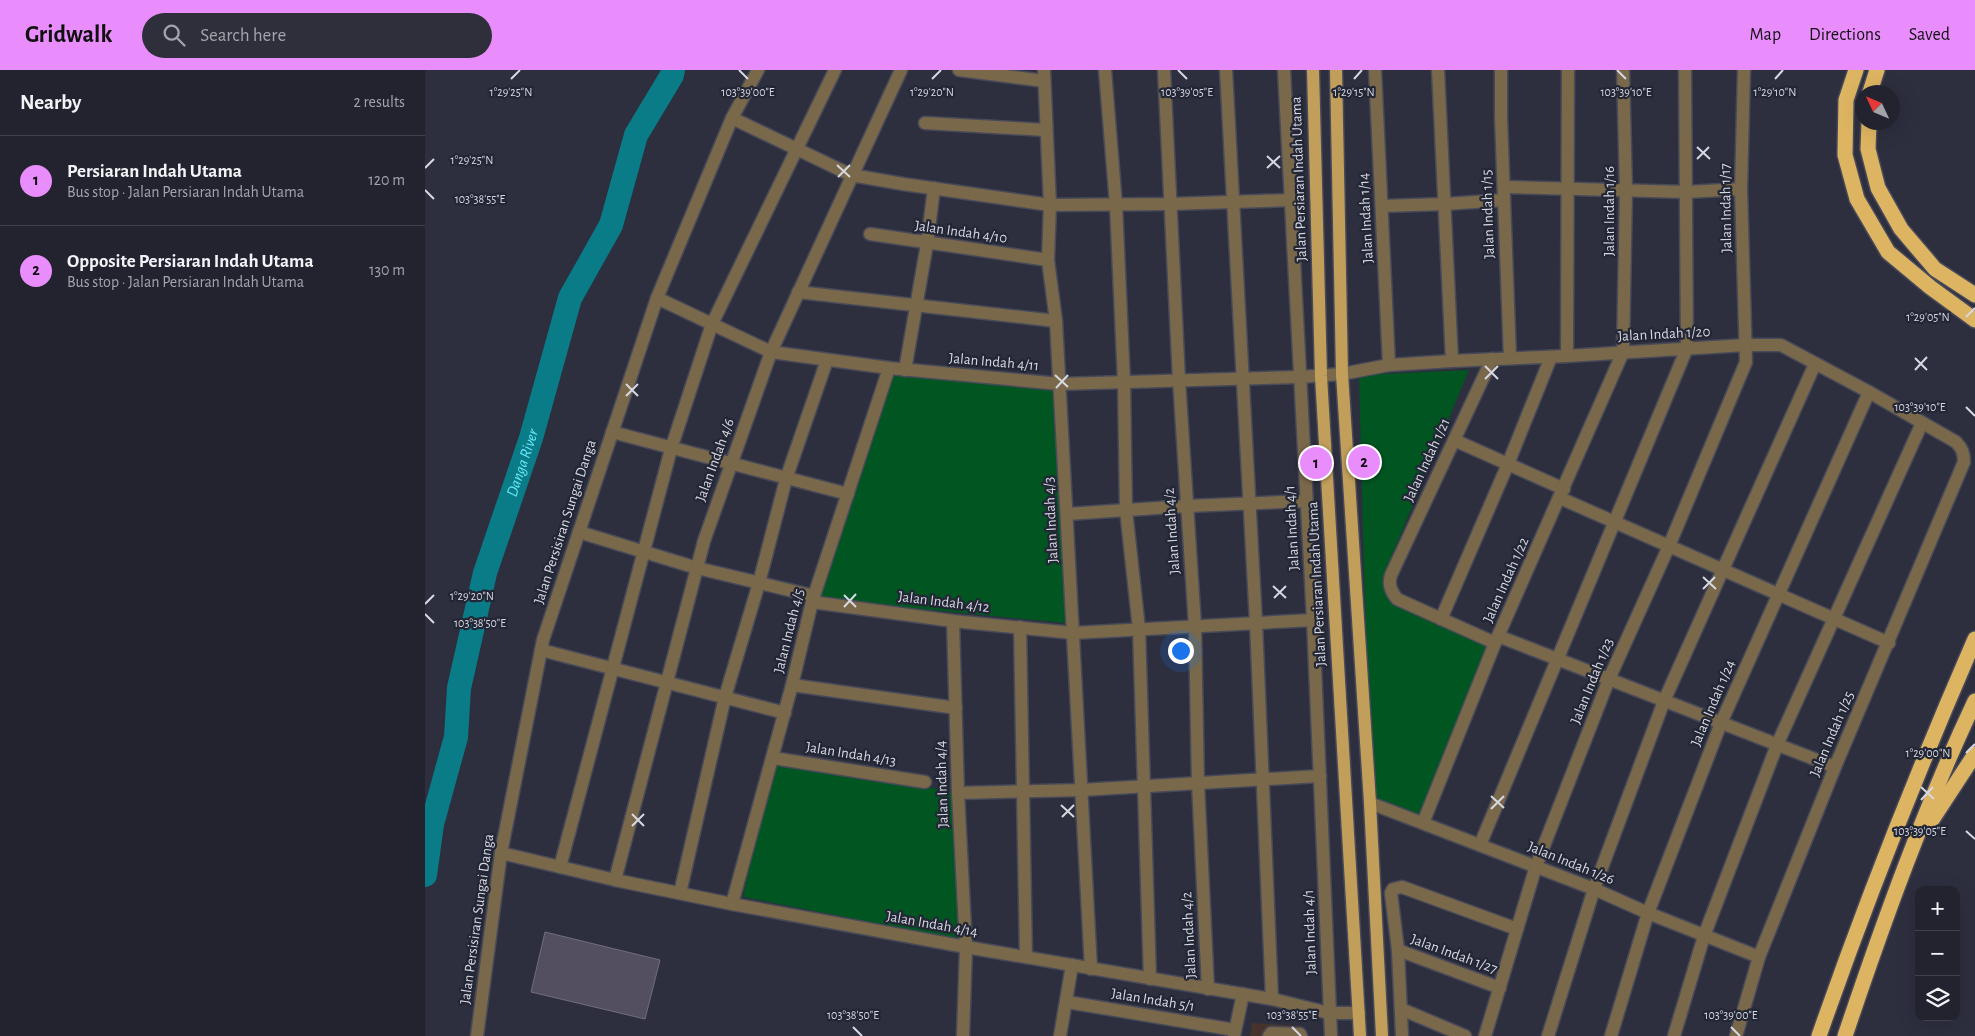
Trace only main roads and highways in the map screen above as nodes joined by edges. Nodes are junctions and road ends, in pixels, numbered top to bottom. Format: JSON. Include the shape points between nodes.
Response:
{"nodes":[{"id":1,"x":1313,"y":70,"type":"edge"},
{"id":2,"x":1336,"y":70,"type":"edge"},
{"id":3,"x":1856,"y":70,"type":"edge"},
{"id":4,"x":1877,"y":70,"type":"edge"},
{"id":5,"x":1872,"y":85,"type":"edge"},
{"id":6,"x":1869,"y":130,"type":"edge"},
{"id":7,"x":1975,"y":295,"type":"edge"},
{"id":8,"x":1975,"y":320,"type":"edge"},
{"id":9,"x":1975,"y":639,"type":"edge"},
{"id":10,"x":1975,"y":701,"type":"edge"},
{"id":11,"x":1975,"y":754,"type":"edge"},
{"id":12,"x":1912,"y":851,"type":"junction"},
{"id":13,"x":1360,"y":1036,"type":"edge"},
{"id":14,"x":1382,"y":1036,"type":"edge"},
{"id":15,"x":1819,"y":1036,"type":"edge"},
{"id":16,"x":1845,"y":1036,"type":"edge"}],
"edges":[{"from":1,"to":13,"type":"main road","name":"Jalan Persiaran Indah Utama","via":[[1321,376]]},
{"from":2,"to":14,"type":"main road","via":[[1343,374]]},
{"from":3,"to":8,"type":"highway","via":[[1846,100],[1845,155],[1857,199],[1888,252]]},
{"from":4,"to":5,"type":"highway"},
{"from":6,"to":7,"type":"highway","via":[[1868,149],[1878,188],[1901,228],[1935,269]]},
{"from":9,"to":15,"type":"highway","via":[[1894,831]]},
{"from":10,"to":12,"type":"highway"},
{"from":11,"to":12,"type":"highway"},
{"from":12,"to":16,"type":"highway"}]}
